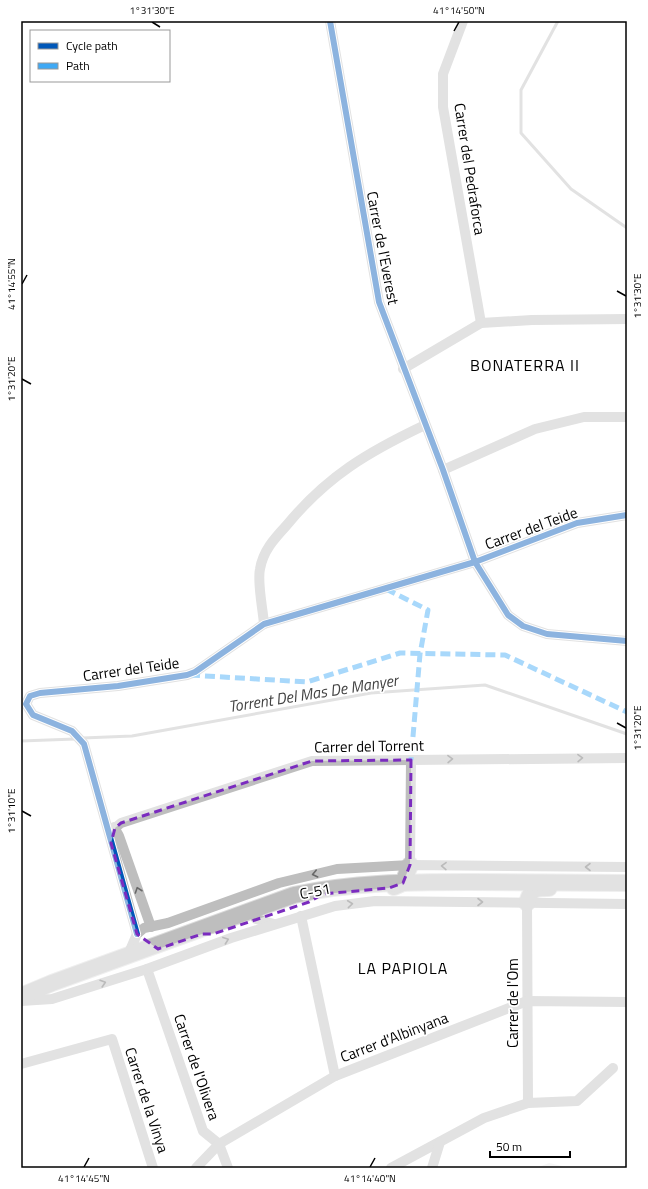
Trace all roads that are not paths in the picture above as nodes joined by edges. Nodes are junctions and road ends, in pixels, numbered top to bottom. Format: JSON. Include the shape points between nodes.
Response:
{"nodes":[{"id":1,"x":330,"y":21,"type":"edge"},
{"id":2,"x":463,"y":21,"type":"edge"},
{"id":3,"x":627,"y":319,"type":"edge"},
{"id":4,"x":481,"y":323,"type":"junction"},
{"id":5,"x":403,"y":369,"type":"junction"},
{"id":6,"x":627,"y":417,"type":"edge"},
{"id":7,"x":425,"y":425,"type":"junction"},
{"id":8,"x":443,"y":470,"type":"junction"},
{"id":9,"x":627,"y":515,"type":"edge"},
{"id":10,"x":475,"y":562,"type":"junction"},
{"id":11,"x":264,"y":624,"type":"junction"},
{"id":12,"x":627,"y":641,"type":"edge"},
{"id":13,"x":627,"y":758,"type":"edge"},
{"id":14,"x":411,"y":760,"type":"junction"},
{"id":15,"x":104,"y":819,"type":"junction"},
{"id":16,"x":118,"y":825,"type":"junction"},
{"id":17,"x":111,"y":843,"type":"junction"},
{"id":18,"x":410,"y":865,"type":"junction"},
{"id":19,"x":627,"y":867,"type":"edge"},
{"id":20,"x":403,"y":883,"type":"junction"},
{"id":21,"x":627,"y":886,"type":"edge"},
{"id":22,"x":528,"y":898,"type":"junction"},
{"id":23,"x":627,"y":904,"type":"edge"},
{"id":24,"x":305,"y":909,"type":"junction"},
{"id":25,"x":256,"y":919,"type":"junction"},
{"id":26,"x":168,"y":923,"type":"junction"},
{"id":27,"x":274,"y":924,"type":"junction"},
{"id":28,"x":150,"y":927,"type":"junction"},
{"id":29,"x":209,"y":931,"type":"junction"},
{"id":30,"x":137,"y":934,"type":"junction"},
{"id":31,"x":151,"y":947,"type":"junction"},
{"id":32,"x":128,"y":955,"type":"junction"},
{"id":33,"x":147,"y":969,"type":"junction"},
{"id":34,"x":21,"y":999,"type":"edge"},
{"id":35,"x":527,"y":1001,"type":"junction"},
{"id":36,"x":627,"y":1002,"type":"edge"},
{"id":37,"x":21,"y":1064,"type":"edge"},
{"id":38,"x":613,"y":1068,"type":"dead end"},
{"id":39,"x":335,"y":1076,"type":"junction"},
{"id":40,"x":528,"y":1103,"type":"junction"},
{"id":41,"x":440,"y":1142,"type":"junction"},
{"id":42,"x":219,"y":1144,"type":"junction"},
{"id":43,"x":153,"y":1168,"type":"edge"},
{"id":44,"x":196,"y":1168,"type":"edge"},
{"id":45,"x":228,"y":1168,"type":"edge"},
{"id":46,"x":391,"y":1168,"type":"edge"},
{"id":47,"x":432,"y":1168,"type":"edge"}],
"edges":[{"from":1,"to":5,"type":"street","name":"Carrer de l'Everest","via":[[379,302]]},
{"from":2,"to":4,"type":"street","name":"Carrer del Pedraforca","via":[[443,74],[443,107]]},
{"from":3,"to":4,"type":"street"},
{"from":4,"to":5,"type":"street"},
{"from":5,"to":7,"type":"street","name":"Carrer de l'Everest"},
{"from":6,"to":8,"type":"street","via":[[584,417],[535,429]]},
{"from":7,"to":8,"type":"street","name":"Carrer de l'Everest"},
{"from":7,"to":11,"type":"street","via":[[384,444],[342,471],[300,509],[266,549],[260,570]]},
{"from":8,"to":10,"type":"street","name":"Carrer de l'Everest"},
{"from":9,"to":10,"type":"street","name":"Carrer del Teide","via":[[577,524]]},
{"from":10,"to":11,"type":"street","name":"Carrer del Teide"},
{"from":10,"to":12,"type":"street","name":"Carrer de l'Everest","via":[[508,615],[523,626],[547,634]]},
{"from":11,"to":15,"type":"street","name":"Carrer del Teide","via":[[187,675],[30,696],[26,704],[32,715],[73,732],[84,744]]},
{"from":14,"to":13,"type":"street","name":"Carrer del Torrent","one_way":true},
{"from":14,"to":16,"type":"street","name":"Carrer del Torrent","via":[[312,761]]},
{"from":14,"to":18,"type":"street"},
{"from":15,"to":16,"type":"street"},
{"from":15,"to":17,"type":"street","name":"Carrer del Teide"},
{"from":16,"to":17,"type":"street"},
{"from":28,"to":16,"type":"street","one_way":true},
{"from":17,"to":30,"type":"street","name":"Carrer del Teide"},
{"from":19,"to":18,"type":"street","one_way":true},
{"from":18,"to":20,"type":"main road"},
{"from":18,"to":26,"type":"street","one_way":true,"via":[[337,869],[287,881]]},
{"from":20,"to":21,"type":"main road","name":"C-51"},
{"from":20,"to":24,"type":"main road","via":[[389,888],[323,894]]},
{"from":20,"to":29,"type":"main road","name":"C-51","via":[[330,888],[294,895]]},
{"from":21,"to":22,"type":"main road","name":"C-51"},
{"from":22,"to":23,"type":"street"},
{"from":24,"to":22,"type":"main road","name":"C-51","one_way":true,"via":[[369,893]]},
{"from":22,"to":35,"type":"street","name":"Carrer de l'Om"},
{"from":24,"to":25,"type":"main road","name":"C-51"},
{"from":24,"to":27,"type":"street"},
{"from":24,"to":39,"type":"street"},
{"from":25,"to":27,"type":"street"},
{"from":25,"to":29,"type":"main road","name":"C-51"},
{"from":26,"to":28,"type":"street"},
{"from":26,"to":29,"type":"street"},
{"from":33,"to":27,"type":"street","one_way":true},
{"from":28,"to":30,"type":"street"},
{"from":29,"to":31,"type":"main road","via":[[158,949]]},
{"from":29,"to":34,"type":"main road","name":"C-51","via":[[51,991]]},
{"from":30,"to":31,"type":"street"},
{"from":30,"to":32,"type":"street"},
{"from":31,"to":32,"type":"main road"},
{"from":32,"to":34,"type":"main road"},
{"from":34,"to":33,"type":"street","one_way":true,"via":[[52,998]]},
{"from":33,"to":42,"type":"street","name":"Carrer de l'Olivera","via":[[203,1131]]},
{"from":35,"to":36,"type":"street","name":"Carrer d'Albinyana"},
{"from":35,"to":39,"type":"street","name":"Carrer d'Albinyana"},
{"from":35,"to":40,"type":"street","name":"Carrer de l'Om"},
{"from":37,"to":43,"type":"street","name":"Carrer de la Vinya","via":[[112,1039]]},
{"from":38,"to":40,"type":"street","via":[[577,1101]]},
{"from":39,"to":42,"type":"street","name":"Carrer d'Albinyana"},
{"from":40,"to":41,"type":"street","via":[[484,1118]]},
{"from":41,"to":46,"type":"street"},
{"from":41,"to":47,"type":"street"},
{"from":42,"to":44,"type":"street","name":"Carrer d'Albinyana"},
{"from":42,"to":45,"type":"street"}]}
